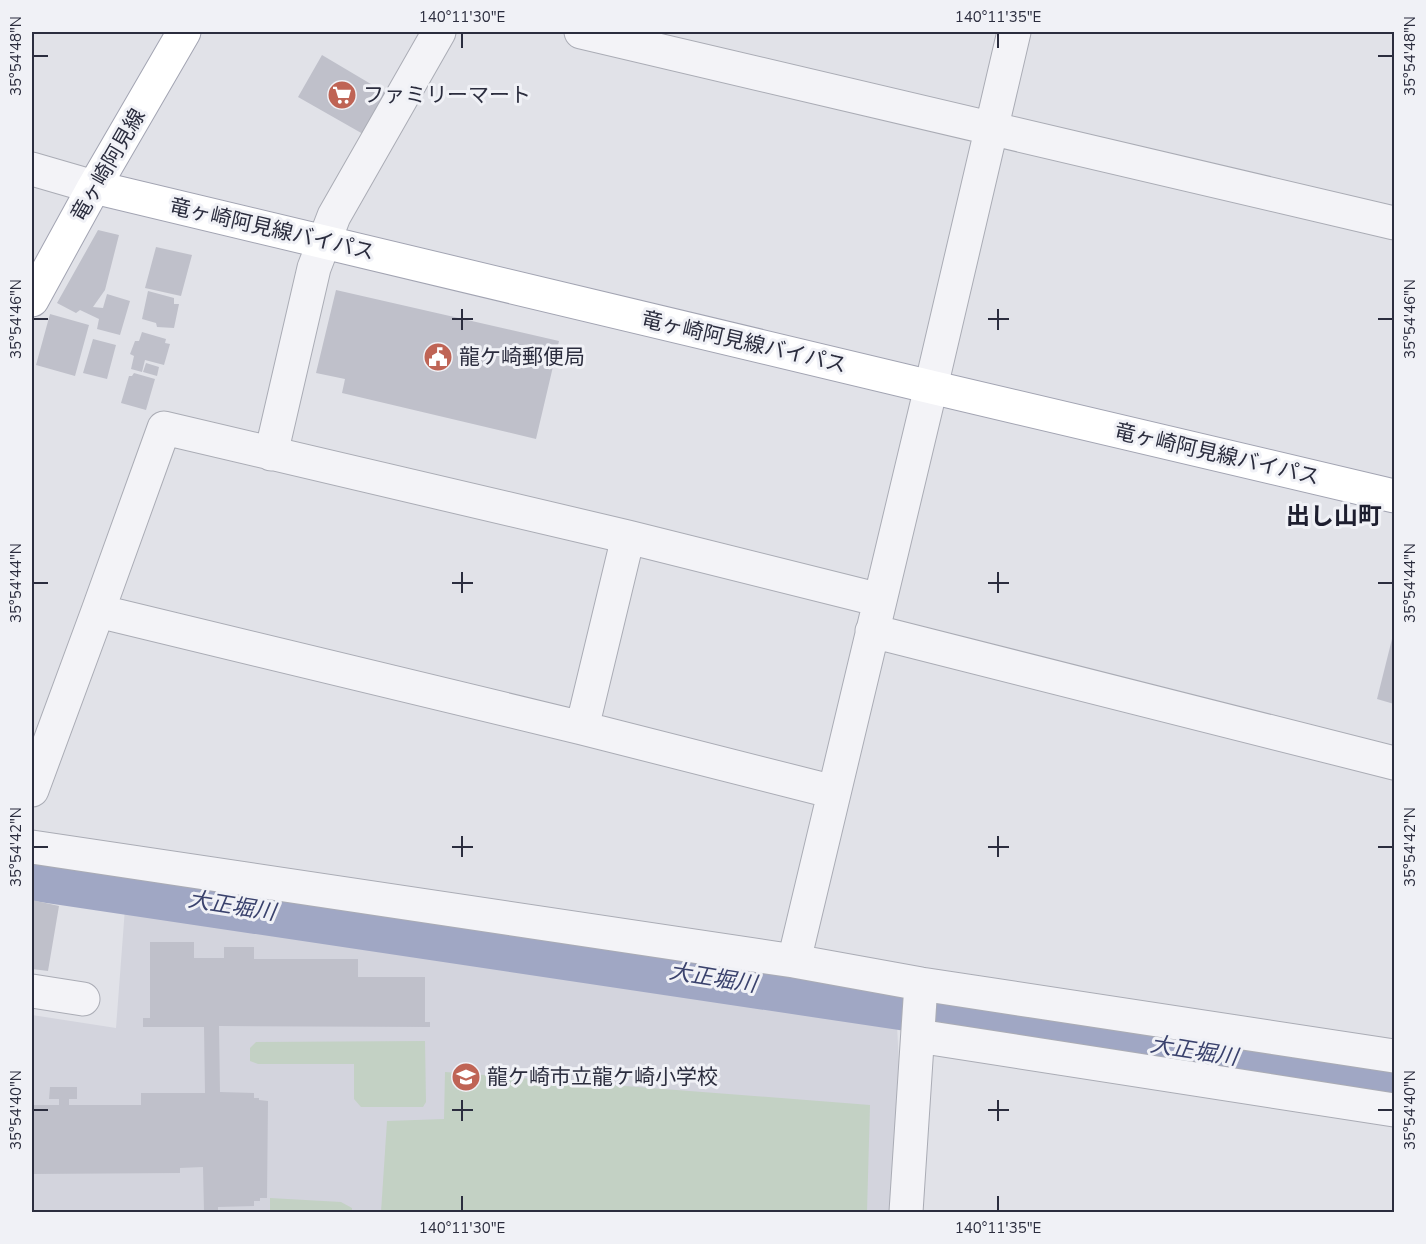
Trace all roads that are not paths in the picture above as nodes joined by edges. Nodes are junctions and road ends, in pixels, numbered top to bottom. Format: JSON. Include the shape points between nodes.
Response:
{"nodes":[{"id":1,"x":184,"y":32,"type":"edge"},
{"id":2,"x":439,"y":32,"type":"edge"},
{"id":3,"x":581,"y":32,"type":"edge"},
{"id":4,"x":1014,"y":32,"type":"edge"},
{"id":5,"x":992,"y":128,"type":"junction"},
{"id":6,"x":32,"y":169,"type":"edge"},
{"id":7,"x":94,"y":187,"type":"junction"},
{"id":8,"x":1395,"y":224,"type":"edge"},
{"id":9,"x":325,"y":242,"type":"junction"},
{"id":10,"x":32,"y":300,"type":"edge"},
{"id":11,"x":931,"y":387,"type":"junction"},
{"id":12,"x":271,"y":454,"type":"junction"},
{"id":13,"x":1395,"y":496,"type":"edge"},
{"id":14,"x":628,"y":537,"type":"junction"},
{"id":15,"x":880,"y":600,"type":"junction"},
{"id":16,"x":98,"y":612,"type":"junction"},
{"id":17,"x":872,"y":631,"type":"junction"},
{"id":18,"x":582,"y":728,"type":"junction"},
{"id":19,"x":1395,"y":763,"type":"edge"},
{"id":20,"x":32,"y":790,"type":"edge"},
{"id":21,"x":834,"y":792,"type":"junction"},
{"id":22,"x":32,"y":847,"type":"edge"},
{"id":23,"x":794,"y":961,"type":"junction"},
{"id":24,"x":921,"y":984,"type":"junction"},
{"id":25,"x":32,"y":991,"type":"edge"},
{"id":26,"x":83,"y":999,"type":"dead end"},
{"id":27,"x":918,"y":1036,"type":"junction"},
{"id":28,"x":1395,"y":1056,"type":"edge"},
{"id":29,"x":1395,"y":1110,"type":"edge"},
{"id":30,"x":906,"y":1212,"type":"edge"}],
"edges":[{"from":1,"to":7,"type":"main road","name":"竜ヶ崎阿見線"},
{"from":2,"to":9,"type":"street","via":[[334,216]]},
{"from":3,"to":5,"type":"street"},
{"from":4,"to":5,"type":"street"},
{"from":5,"to":8,"type":"street"},
{"from":5,"to":11,"type":"street"},
{"from":6,"to":7,"type":"street"},
{"from":7,"to":9,"type":"main road","name":"竜ヶ崎阿見線バイパス"},
{"from":7,"to":10,"type":"main road","name":"竜ヶ崎阿見線"},
{"from":9,"to":11,"type":"main road","name":"竜ヶ崎阿見線バイパス"},
{"from":9,"to":12,"type":"street","via":[[315,268]]},
{"from":11,"to":13,"type":"main road","name":"竜ヶ崎阿見線バイパス"},
{"from":11,"to":15,"type":"street"},
{"from":12,"to":14,"type":"street"},
{"from":12,"to":16,"type":"street","via":[[164,428]]},
{"from":14,"to":15,"type":"street"},
{"from":14,"to":18,"type":"street"},
{"from":15,"to":17,"type":"street"},
{"from":16,"to":18,"type":"street"},
{"from":16,"to":20,"type":"street"},
{"from":17,"to":19,"type":"street"},
{"from":17,"to":21,"type":"street"},
{"from":18,"to":21,"type":"street"},
{"from":21,"to":23,"type":"street"},
{"from":22,"to":23,"type":"street"},
{"from":23,"to":24,"type":"street"},
{"from":24,"to":27,"type":"street"},
{"from":24,"to":28,"type":"street"},
{"from":25,"to":26,"type":"street"},
{"from":27,"to":29,"type":"street"},
{"from":27,"to":30,"type":"street"}]}
